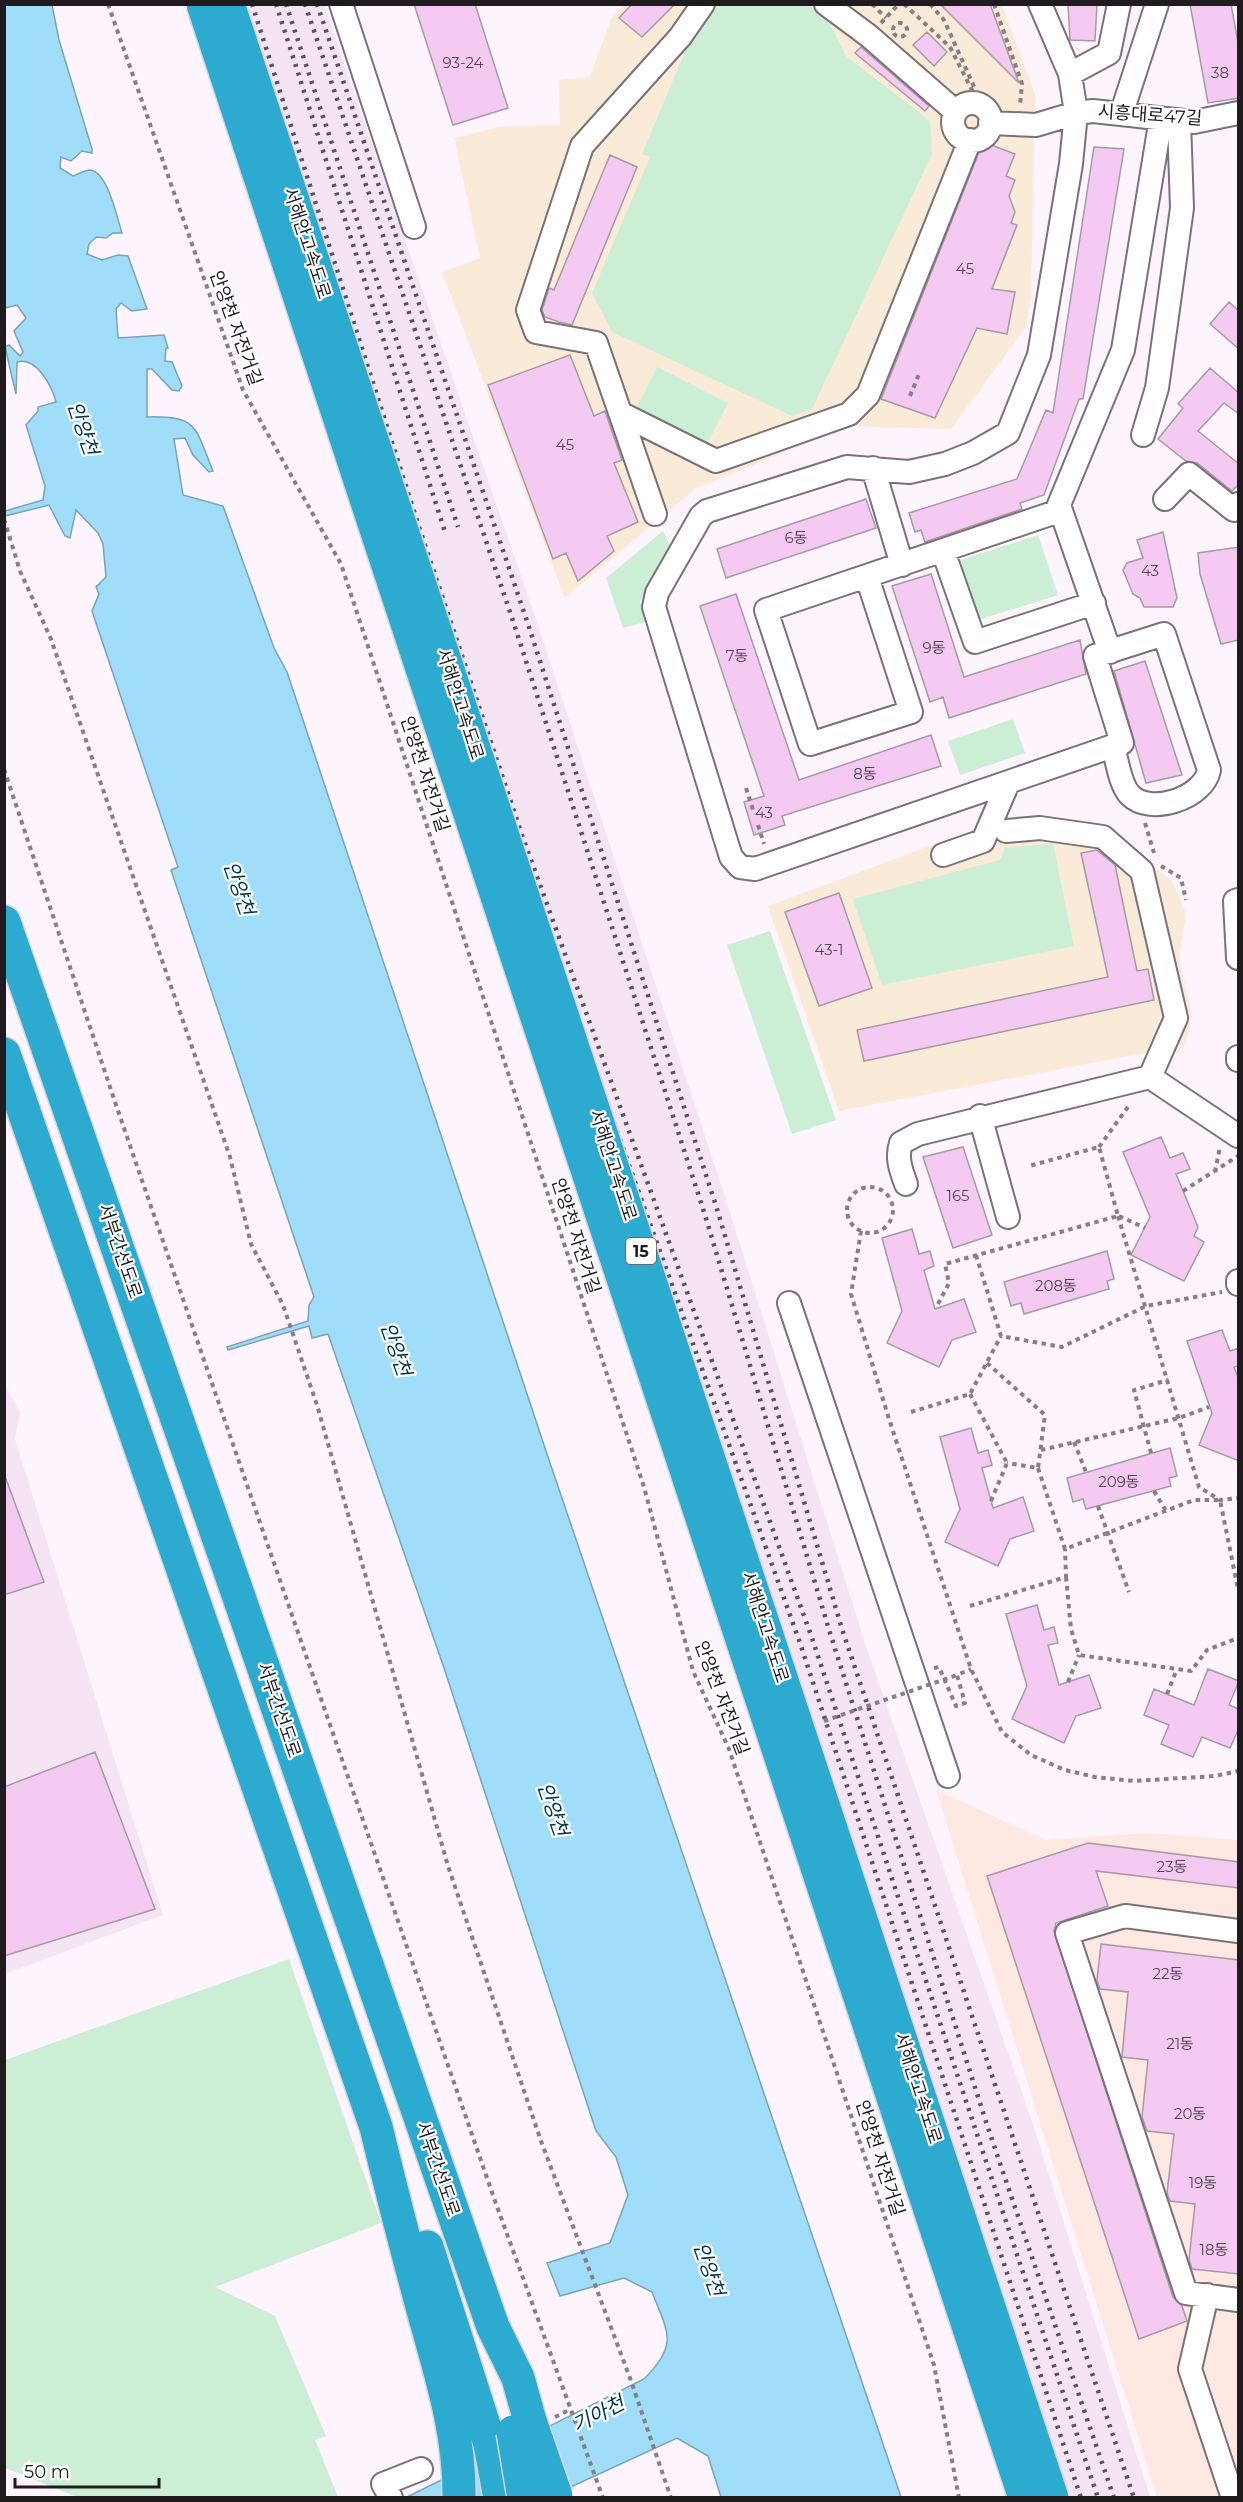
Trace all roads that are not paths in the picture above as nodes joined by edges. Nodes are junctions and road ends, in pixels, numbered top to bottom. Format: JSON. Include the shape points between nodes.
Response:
{"nodes":[{"id":1,"x":203,"y":4,"type":"edge"},
{"id":2,"x":228,"y":4,"type":"edge"},
{"id":3,"x":341,"y":4,"type":"edge"},
{"id":4,"x":703,"y":4,"type":"edge"},
{"id":5,"x":826,"y":4,"type":"edge"},
{"id":6,"x":1040,"y":4,"type":"edge"},
{"id":7,"x":1119,"y":4,"type":"edge"},
{"id":8,"x":1158,"y":4,"type":"edge"},
{"id":9,"x":1070,"y":74,"type":"junction"},
{"id":10,"x":956,"y":112,"type":"junction"},
{"id":11,"x":1076,"y":112,"type":"junction"},
{"id":12,"x":1122,"y":112,"type":"junction"},
{"id":13,"x":1239,"y":113,"type":"edge"},
{"id":14,"x":1170,"y":119,"type":"junction"},
{"id":15,"x":990,"y":123,"type":"junction"},
{"id":16,"x":970,"y":140,"type":"junction"},
{"id":17,"x":414,"y":227,"type":"dead end"},
{"id":18,"x":620,"y":413,"type":"junction"},
{"id":19,"x":1143,"y":435,"type":"dead end"},
{"id":20,"x":873,"y":468,"type":"junction"},
{"id":21,"x":1165,"y":499,"type":"dead end"},
{"id":22,"x":1239,"y":504,"type":"edge"},
{"id":23,"x":1059,"y":505,"type":"junction"},
{"id":24,"x":655,"y":514,"type":"dead end"},
{"id":25,"x":943,"y":551,"type":"junction"},
{"id":26,"x":902,"y":565,"type":"junction"},
{"id":27,"x":867,"y":577,"type":"junction"},
{"id":28,"x":1094,"y":603,"type":"junction"},
{"id":29,"x":1110,"y":651,"type":"junction"},
{"id":30,"x":1113,"y":746,"type":"junction"},
{"id":31,"x":1008,"y":783,"type":"junction"},
{"id":32,"x":1006,"y":831,"type":"dead end"},
{"id":33,"x":943,"y":855,"type":"dead end"},
{"id":34,"x":1239,"y":900,"type":"edge"},
{"id":35,"x":4,"y":922,"type":"edge"},
{"id":36,"x":1239,"y":958,"type":"edge"},
{"id":37,"x":4,"y":1054,"type":"edge"},
{"id":38,"x":1150,"y":1077,"type":"junction"},
{"id":39,"x":4,"y":1091,"type":"edge"},
{"id":40,"x":980,"y":1116,"type":"junction"},
{"id":41,"x":27,"y":1120,"type":"junction"},
{"id":42,"x":1239,"y":1136,"type":"edge"},
{"id":43,"x":906,"y":1184,"type":"dead end"},
{"id":44,"x":1008,"y":1217,"type":"dead end"},
{"id":45,"x":789,"y":1302,"type":"dead end"},
{"id":46,"x":948,"y":1776,"type":"dead end"},
{"id":47,"x":1239,"y":1931,"type":"edge"},
{"id":48,"x":376,"y":2127,"type":"junction"},
{"id":49,"x":1207,"y":2295,"type":"junction"},
{"id":50,"x":1239,"y":2300,"type":"edge"},
{"id":51,"x":511,"y":2432,"type":"junction"},
{"id":52,"x":421,"y":2469,"type":"dead end"},
{"id":53,"x":546,"y":2497,"type":"edge"},
{"id":54,"x":391,"y":2498,"type":"edge"},
{"id":55,"x":459,"y":2498,"type":"edge"},
{"id":56,"x":500,"y":2498,"type":"edge"},
{"id":57,"x":1025,"y":2498,"type":"edge"},
{"id":58,"x":1052,"y":2498,"type":"edge"},
{"id":59,"x":1233,"y":2498,"type":"edge"}],
"edges":[{"from":1,"to":57,"type":"highway","name":"서해안고속도로","number":"15","bridge":true},
{"from":2,"to":58,"type":"highway","name":"서해안고속도로","number":"15","bridge":true},
{"from":3,"to":17,"type":"street"},
{"from":4,"to":18,"type":"street","via":[[680,37],[582,146],[528,310],[536,332],[596,344]]},
{"from":5,"to":10,"type":"street"},
{"from":6,"to":9,"type":"street"},
{"from":7,"to":9,"type":"street","via":[[1109,53]]},
{"from":8,"to":12,"type":"street"},
{"from":9,"to":11,"type":"street"},
{"from":10,"to":15,"type":"street","via":[[966,104],[980,105],[987,110]]},
{"from":10,"to":16,"type":"street","via":[[954,128]]},
{"from":11,"to":12,"type":"street","name":"시흥대로47길"},
{"from":11,"to":15,"type":"street","name":"시흥대로47길","via":[[1036,125]]},
{"from":11,"to":20,"type":"street","via":[[1039,355],[1008,433],[945,464],[909,472]]},
{"from":12,"to":14,"type":"street","name":"시흥대로47길"},
{"from":13,"to":14,"type":"street","name":"시흥대로47길","via":[[1205,121]]},
{"from":14,"to":19,"type":"street","via":[[1182,208],[1157,388]]},
{"from":14,"to":23,"type":"street","via":[[1123,350]]},
{"from":15,"to":16,"type":"street","via":[[986,134]]},
{"from":16,"to":18,"type":"street","via":[[868,395],[849,414],[716,461]]},
{"from":18,"to":24,"type":"street"},
{"from":20,"to":26,"type":"street"},
{"from":20,"to":31,"type":"street","via":[[847,467],[706,512],[657,593],[655,613],[730,857],[740,867],[755,868]]},
{"from":21,"to":22,"type":"street","via":[[1189,474],[1234,510]]},
{"from":23,"to":25,"type":"street","via":[[1056,512]]},
{"from":23,"to":28,"type":"street"},
{"from":25,"to":26,"type":"street"},
{"from":25,"to":28,"type":"street","via":[[975,642]]},
{"from":26,"to":27,"type":"street"},
{"from":27,"to":27,"type":"street","via":[[766,609],[810,744],[910,712]]},
{"from":28,"to":29,"type":"street"},
{"from":29,"to":30,"type":"street","via":[[1095,656],[1122,743]]},
{"from":29,"to":30,"type":"street","via":[[1164,634],[1209,770],[1208,777],[1195,793],[1172,802],[1136,799],[1128,792]]},
{"from":30,"to":31,"type":"street"},
{"from":31,"to":33,"type":"street","via":[[983,841]]},
{"from":32,"to":38,"type":"street","via":[[1040,828],[1103,837],[1142,871],[1176,1018]]},
{"from":34,"to":36,"type":"street","via":[[1235,901]]},
{"from":35,"to":51,"type":"highway","name":"서부간선도로","via":[[493,2327],[502,2399]]},
{"from":37,"to":41,"type":"highway"},
{"from":38,"to":40,"type":"street"},
{"from":38,"to":42,"type":"street"},
{"from":39,"to":41,"type":"highway"},
{"from":40,"to":43,"type":"street","via":[[918,1134],[901,1143],[898,1161]]},
{"from":40,"to":44,"type":"street"},
{"from":41,"to":48,"type":"highway"},
{"from":45,"to":46,"type":"street"},
{"from":47,"to":49,"type":"street","via":[[1125,1916],[1067,1933],[1186,2293]]},
{"from":48,"to":51,"type":"highway"},
{"from":48,"to":55,"type":"highway","via":[[447,2399],[460,2463]]},
{"from":49,"to":50,"type":"street"},
{"from":49,"to":59,"type":"street","via":[[1190,2369]]},
{"from":51,"to":53,"type":"highway","bridge":true},
{"from":51,"to":56,"type":"highway"},
{"from":52,"to":54,"type":"street","via":[[383,2484]]}]}
